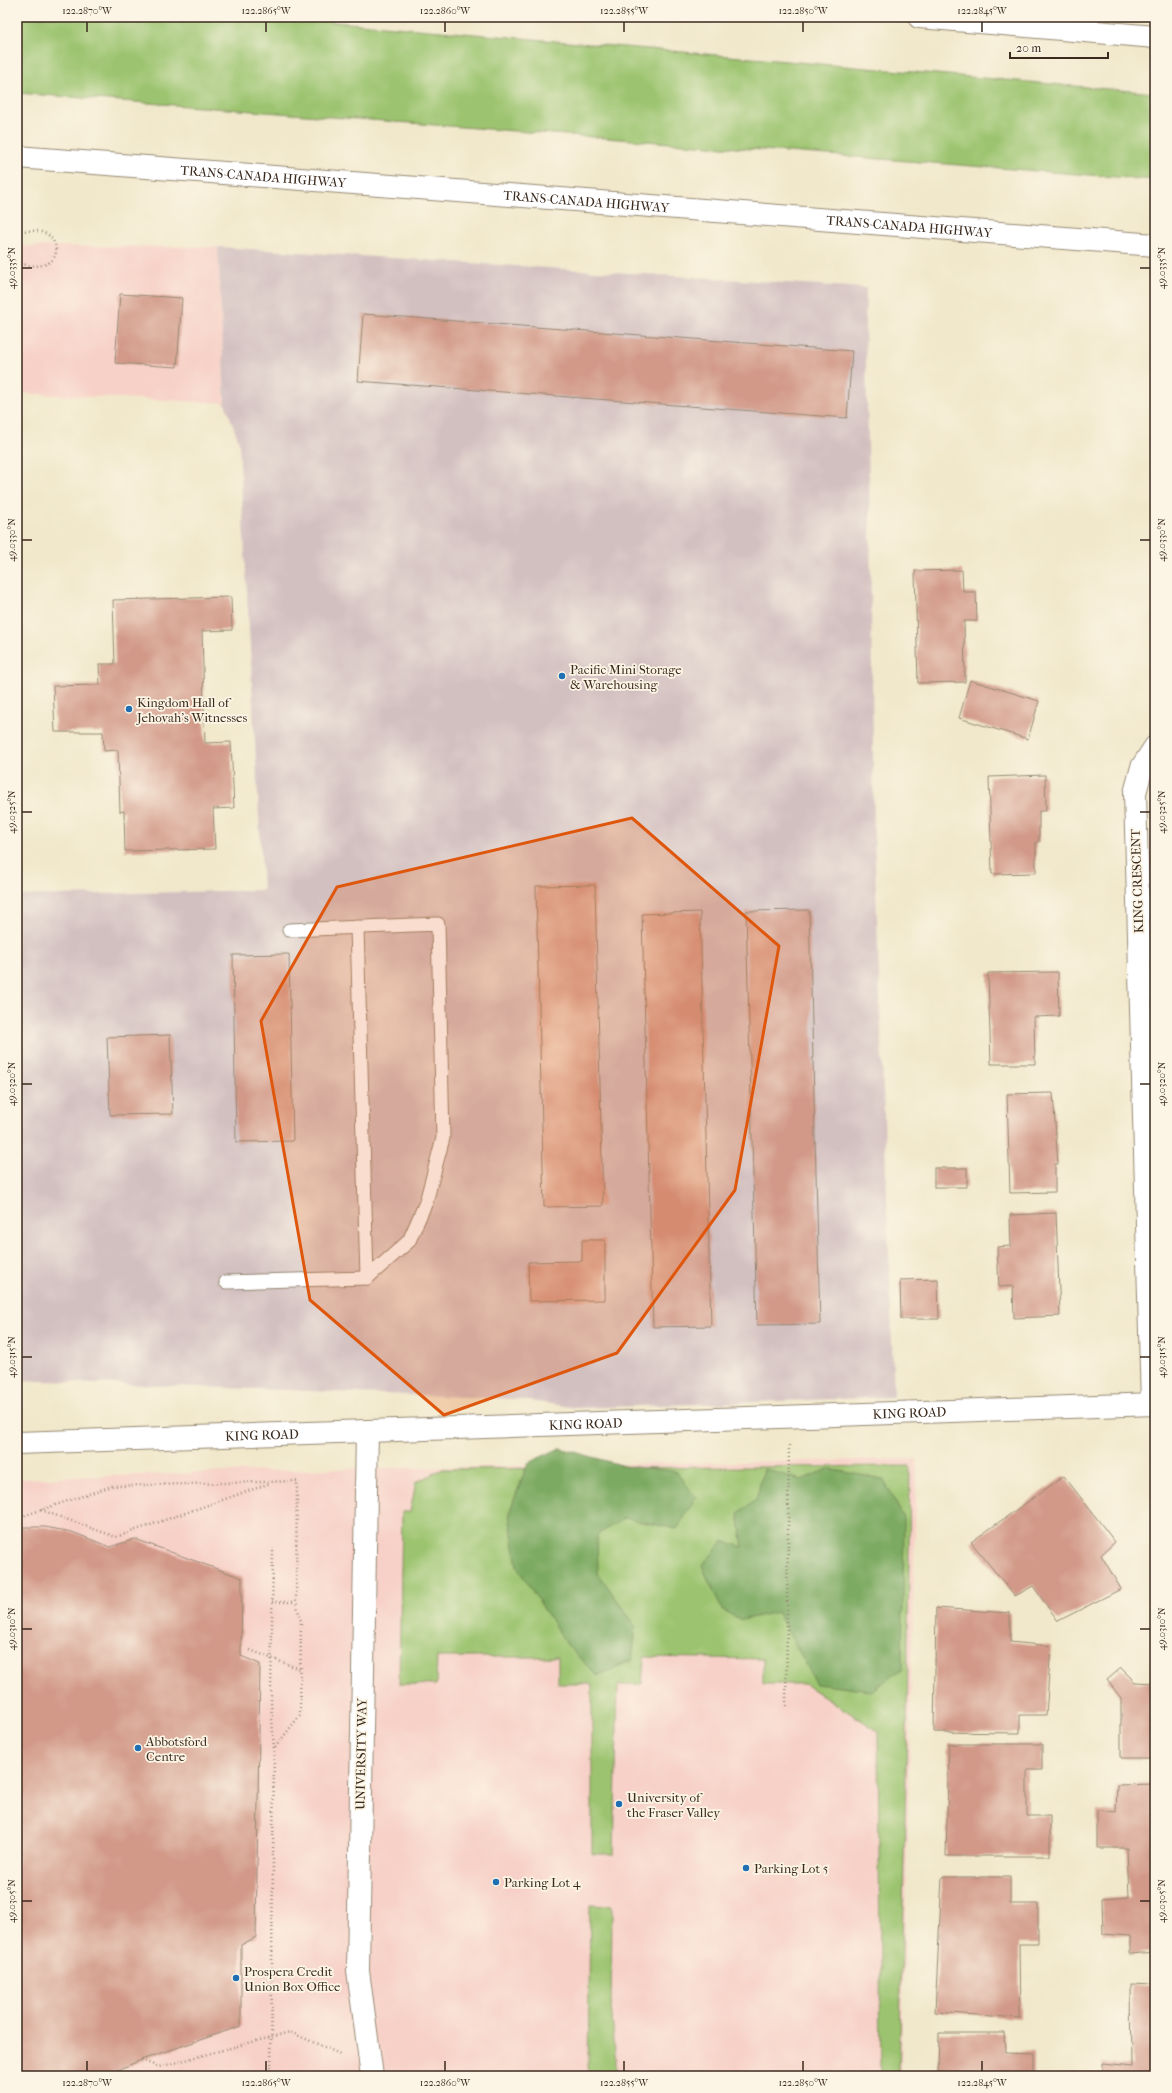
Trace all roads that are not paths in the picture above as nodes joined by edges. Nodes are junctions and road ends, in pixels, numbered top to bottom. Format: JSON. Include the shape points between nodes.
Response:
{"nodes":[{"id":1,"x":919,"y":17,"type":"edge"},
{"id":2,"x":1155,"y":37,"type":"edge"},
{"id":3,"x":17,"y":157,"type":"edge"},
{"id":4,"x":1155,"y":245,"type":"edge"},
{"id":5,"x":1155,"y":747,"type":"edge"},
{"id":6,"x":357,"y":927,"type":"junction"},
{"id":7,"x":289,"y":930,"type":"dead end"},
{"id":8,"x":367,"y":1278,"type":"junction"},
{"id":9,"x":226,"y":1282,"type":"dead end"},
{"id":10,"x":1154,"y":1404,"type":"edge"},
{"id":11,"x":367,"y":1431,"type":"junction"},
{"id":12,"x":17,"y":1443,"type":"edge"},
{"id":13,"x":371,"y":2072,"type":"edge"}],
"edges":[{"from":1,"to":2,"type":"main road"},
{"from":3,"to":4,"type":"main road","name":"TRANS-CANADA HIGHWAY"},
{"from":5,"to":10,"type":"main road","name":"KING CRESCENT","via":[[1142,767],[1134,793]]},
{"from":6,"to":7,"type":"lane"},
{"from":6,"to":8,"type":"lane"},
{"from":6,"to":8,"type":"lane","via":[[438,924],[443,1138],[426,1202],[409,1241]]},
{"from":8,"to":9,"type":"lane"},
{"from":10,"to":11,"type":"main road","name":"KING ROAD"},
{"from":11,"to":12,"type":"main road","name":"KING ROAD"},
{"from":11,"to":13,"type":"main road","name":"UNIVERSITY WAY","via":[[358,1971]]}]}
